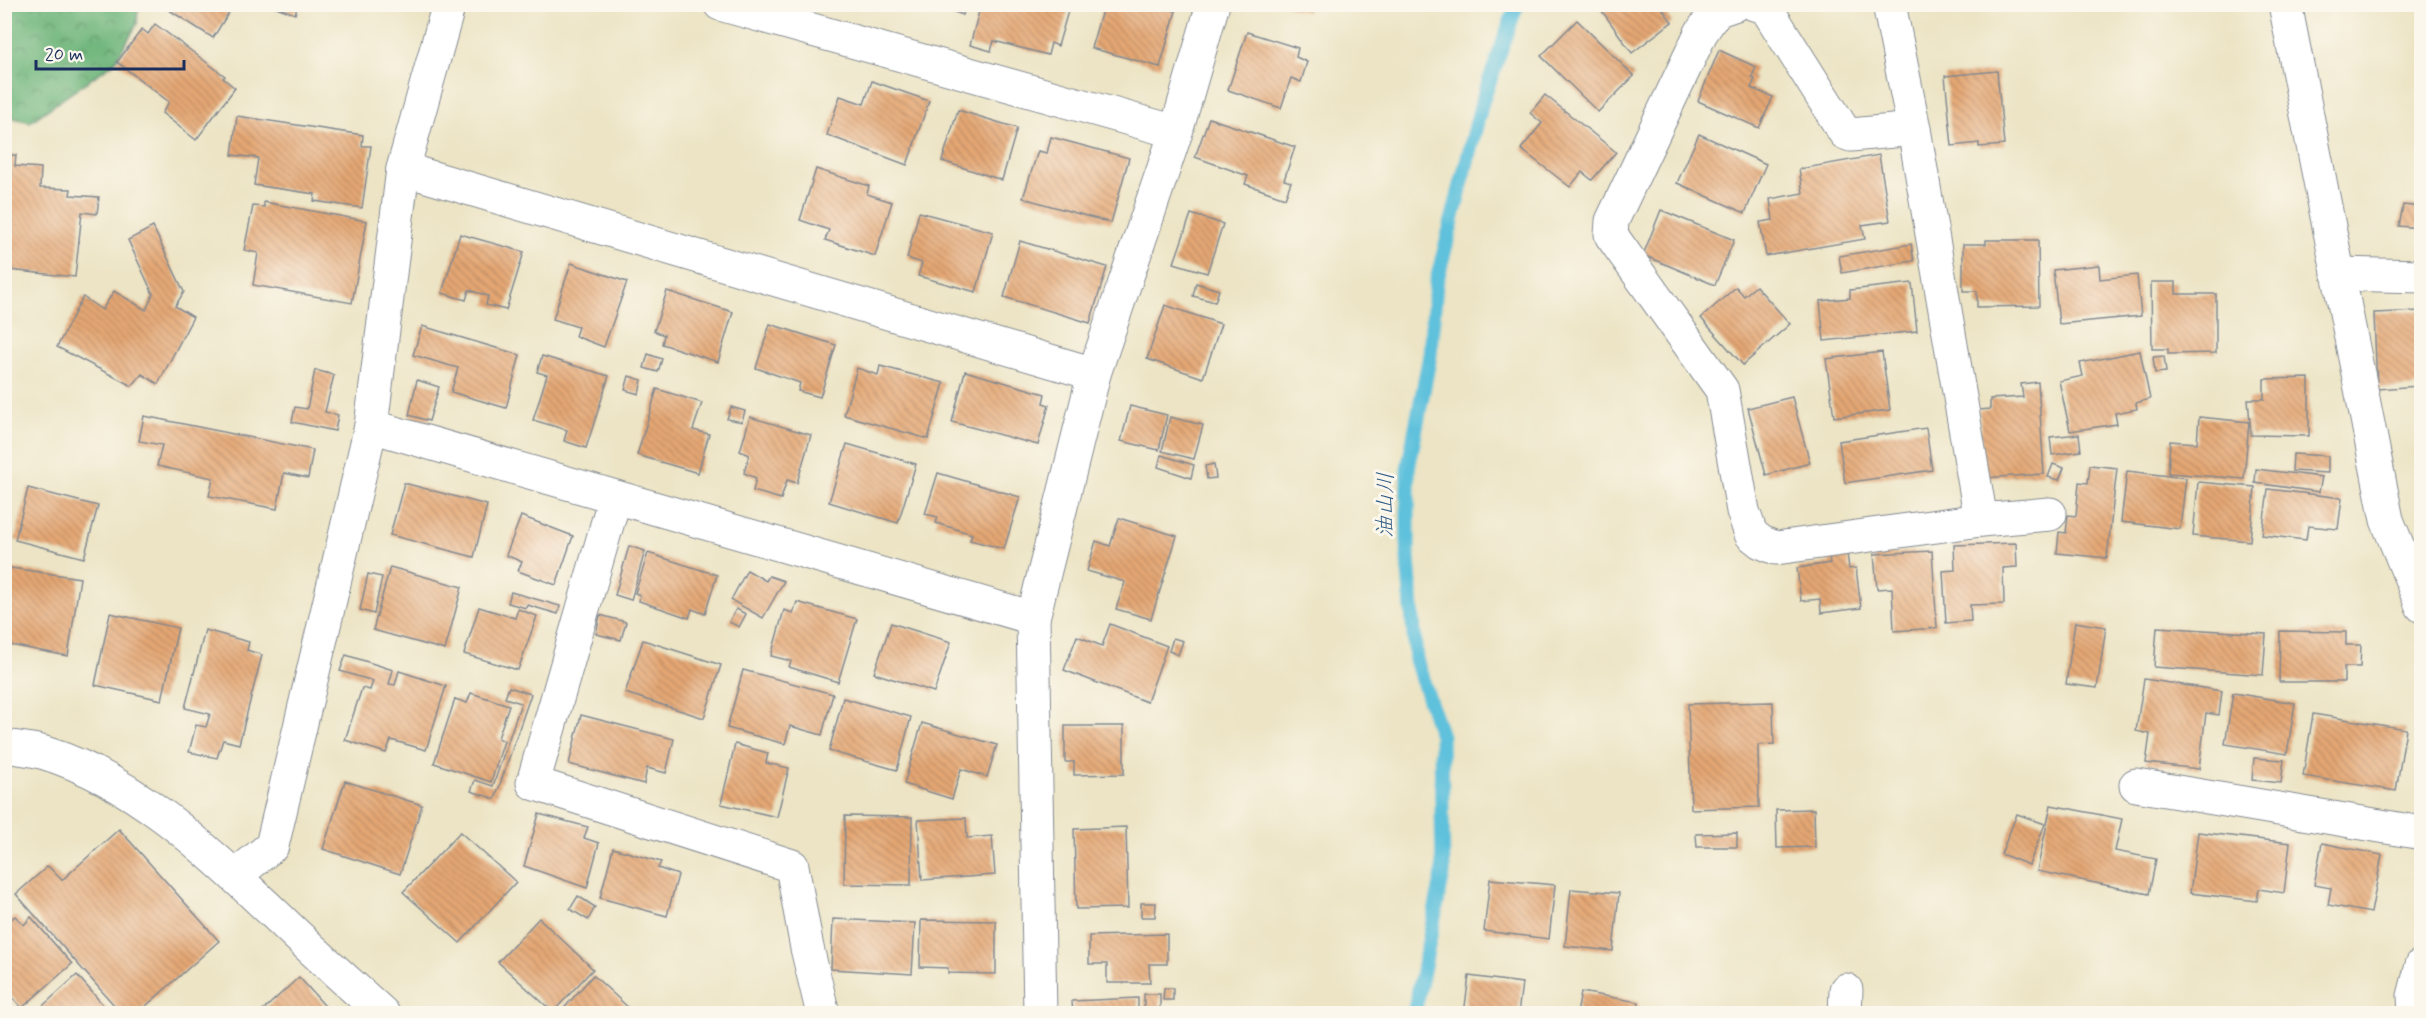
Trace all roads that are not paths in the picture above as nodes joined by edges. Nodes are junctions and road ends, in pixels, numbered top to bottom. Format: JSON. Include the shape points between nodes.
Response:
{"nodes":[{"id":1,"x":449,"y":4,"type":"edge"},
{"id":2,"x":720,"y":4,"type":"edge"},
{"id":3,"x":1213,"y":4,"type":"edge"},
{"id":4,"x":1736,"y":4,"type":"edge"},
{"id":5,"x":1754,"y":4,"type":"edge"},
{"id":6,"x":1889,"y":4,"type":"edge"},
{"id":7,"x":2288,"y":4,"type":"edge"},
{"id":8,"x":1914,"y":129,"type":"junction"},
{"id":9,"x":1176,"y":132,"type":"junction"},
{"id":10,"x":403,"y":169,"type":"junction"},
{"id":11,"x":2338,"y":274,"type":"junction"},
{"id":12,"x":2421,"y":276,"type":"edge"},
{"id":13,"x":1094,"y":374,"type":"junction"},
{"id":14,"x":370,"y":426,"type":"junction"},
{"id":15,"x":615,"y":496,"type":"junction"},
{"id":16,"x":2050,"y":514,"type":"dead end"},
{"id":17,"x":1981,"y":520,"type":"junction"},
{"id":18,"x":2421,"y":606,"type":"edge"},
{"id":19,"x":1033,"y":618,"type":"junction"},
{"id":20,"x":4,"y":746,"type":"edge"},
{"id":21,"x":2136,"y":785,"type":"dead end"},
{"id":22,"x":2421,"y":833,"type":"edge"},
{"id":23,"x":235,"y":876,"type":"junction"},
{"id":24,"x":2421,"y":965,"type":"edge"},
{"id":25,"x":383,"y":1014,"type":"edge"},
{"id":26,"x":823,"y":1014,"type":"edge"},
{"id":27,"x":1040,"y":1014,"type":"edge"},
{"id":28,"x":2415,"y":1014,"type":"edge"}],
"edges":[{"from":1,"to":10,"type":"street"},
{"from":2,"to":9,"type":"street"},
{"from":3,"to":9,"type":"street"},
{"from":4,"to":17,"type":"street","via":[[1716,11],[1701,33],[1610,229],[1722,390],[1743,511],[1751,534],[1776,548]]},
{"from":5,"to":8,"type":"street","via":[[1765,6],[1845,133]]},
{"from":6,"to":8,"type":"street"},
{"from":7,"to":11,"type":"street"},
{"from":8,"to":17,"type":"street"},
{"from":9,"to":13,"type":"street"},
{"from":10,"to":13,"type":"street"},
{"from":10,"to":14,"type":"street"},
{"from":11,"to":12,"type":"street"},
{"from":11,"to":18,"type":"street","via":[[2387,520]]},
{"from":13,"to":19,"type":"street"},
{"from":14,"to":15,"type":"street"},
{"from":14,"to":23,"type":"street","via":[[272,846]]},
{"from":15,"to":19,"type":"street"},
{"from":15,"to":26,"type":"street","via":[[533,783],[792,866]]},
{"from":16,"to":17,"type":"street"},
{"from":19,"to":27,"type":"street"},
{"from":20,"to":23,"type":"street","via":[[44,753],[100,776],[148,804]]},
{"from":21,"to":22,"type":"street"},
{"from":23,"to":25,"type":"street"},
{"from":24,"to":28,"type":"street","via":[[2414,996]]}]}
